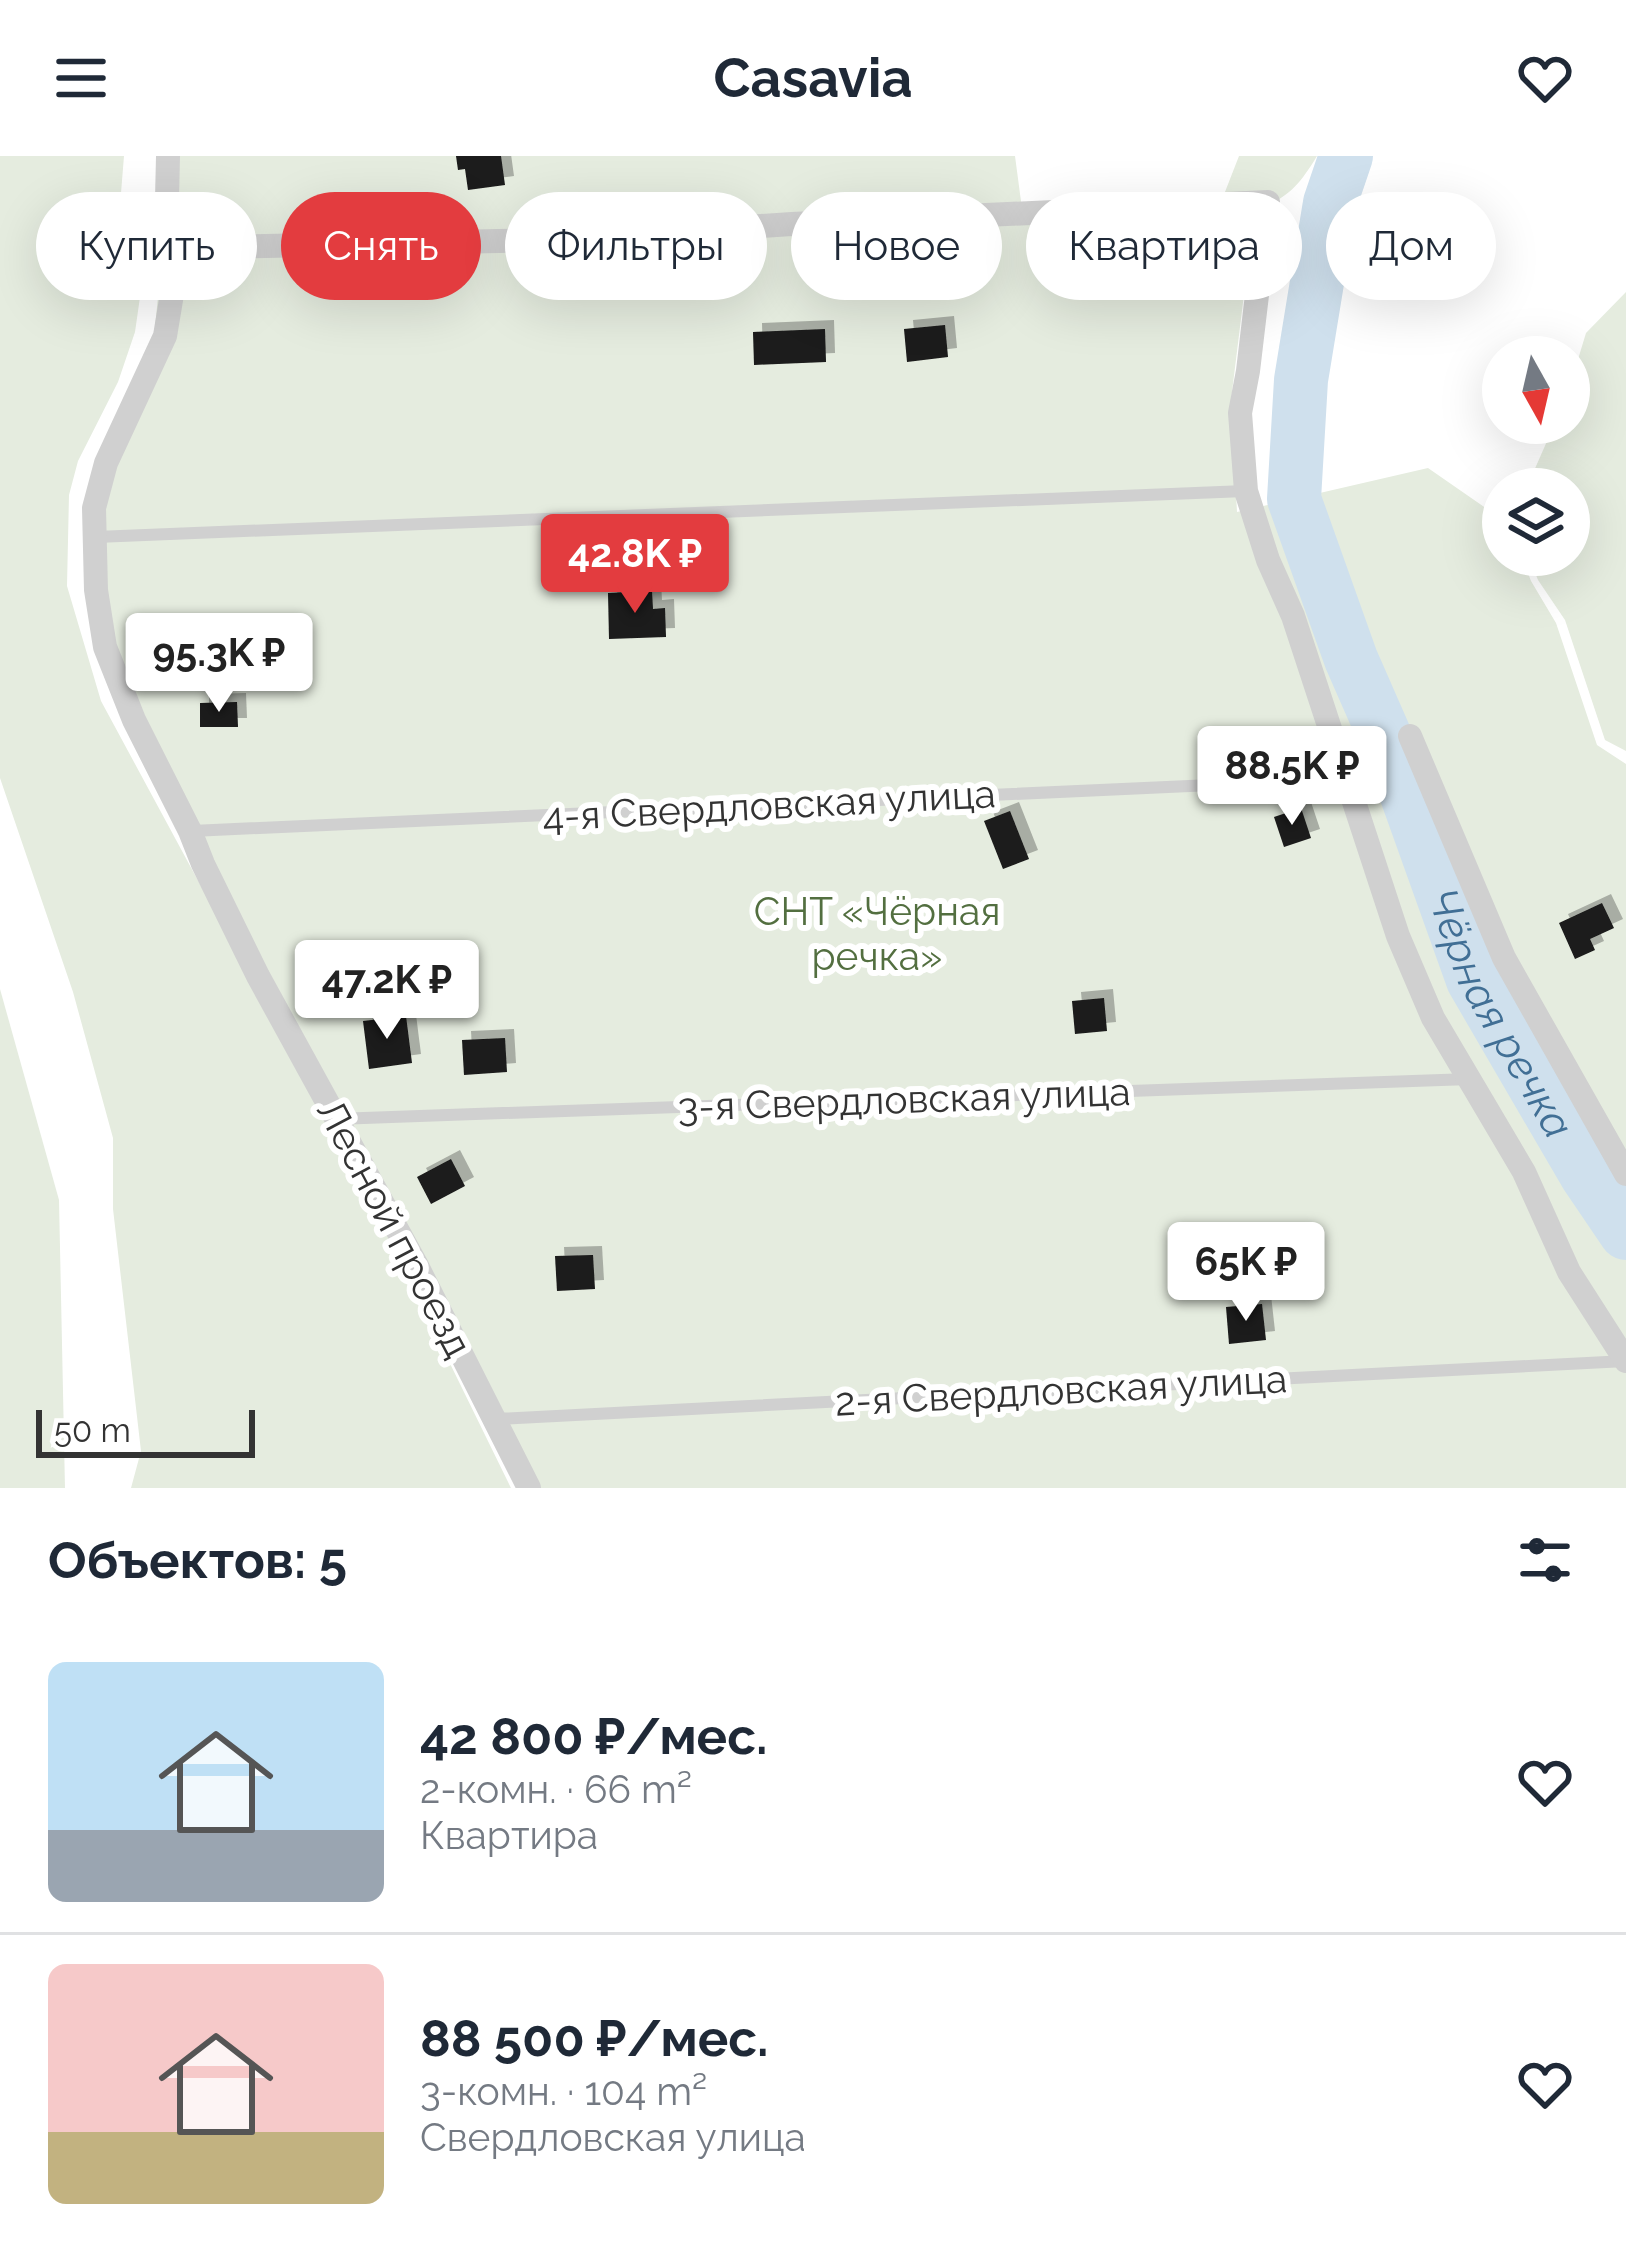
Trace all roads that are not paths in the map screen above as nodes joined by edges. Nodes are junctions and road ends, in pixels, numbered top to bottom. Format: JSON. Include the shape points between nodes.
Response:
{"nodes":[{"id":1,"x":168,"y":156,"type":"edge"},
{"id":2,"x":167,"y":192,"type":"edge"},
{"id":3,"x":257,"y":246,"type":"edge"},
{"id":4,"x":171,"y":300,"type":"edge"},
{"id":5,"x":1246,"y":490,"type":"junction"},
{"id":6,"x":97,"y":537,"type":"junction"},
{"id":7,"x":1410,"y":736,"type":"dead end"},
{"id":8,"x":1347,"y":779,"type":"junction"},
{"id":9,"x":190,"y":831,"type":"junction"},
{"id":10,"x":1471,"y":1079,"type":"junction"},
{"id":11,"x":336,"y":1118,"type":"junction"},
{"id":12,"x":1626,"y":1174,"type":"edge"},
{"id":13,"x":1626,"y":1361,"type":"edge"},
{"id":14,"x":496,"y":1420,"type":"junction"},
{"id":15,"x":529,"y":1488,"type":"edge"}],
"edges":[{"from":1,"to":2,"type":"street","name":"Лесной проезд"},
{"from":3,"to":5,"type":"street","via":[[547,240],[1268,202],[1240,412]]},
{"from":4,"to":6,"type":"street","name":"Лесной проезд","via":[[165,336],[106,464],[94,508]]},
{"from":5,"to":6,"type":"lane"},
{"from":5,"to":8,"type":"street"},
{"from":6,"to":9,"type":"street","name":"Лесной проезд","via":[[105,647]]},
{"from":7,"to":12,"type":"street","via":[[1504,958]]},
{"from":8,"to":9,"type":"lane","name":"4-я Свердловская улица"},
{"from":8,"to":10,"type":"street","via":[[1398,936],[1433,1018]]},
{"from":9,"to":11,"type":"street","name":"Лесной проезд"},
{"from":10,"to":11,"type":"lane","name":"3-я Свердловская улица"},
{"from":10,"to":13,"type":"street","via":[[1569,1272]]},
{"from":11,"to":14,"type":"street","name":"Лесной проезд"},
{"from":13,"to":14,"type":"lane","name":"2-я Свердловская улица"},
{"from":14,"to":15,"type":"street","name":"Лесной проезд"}]}
